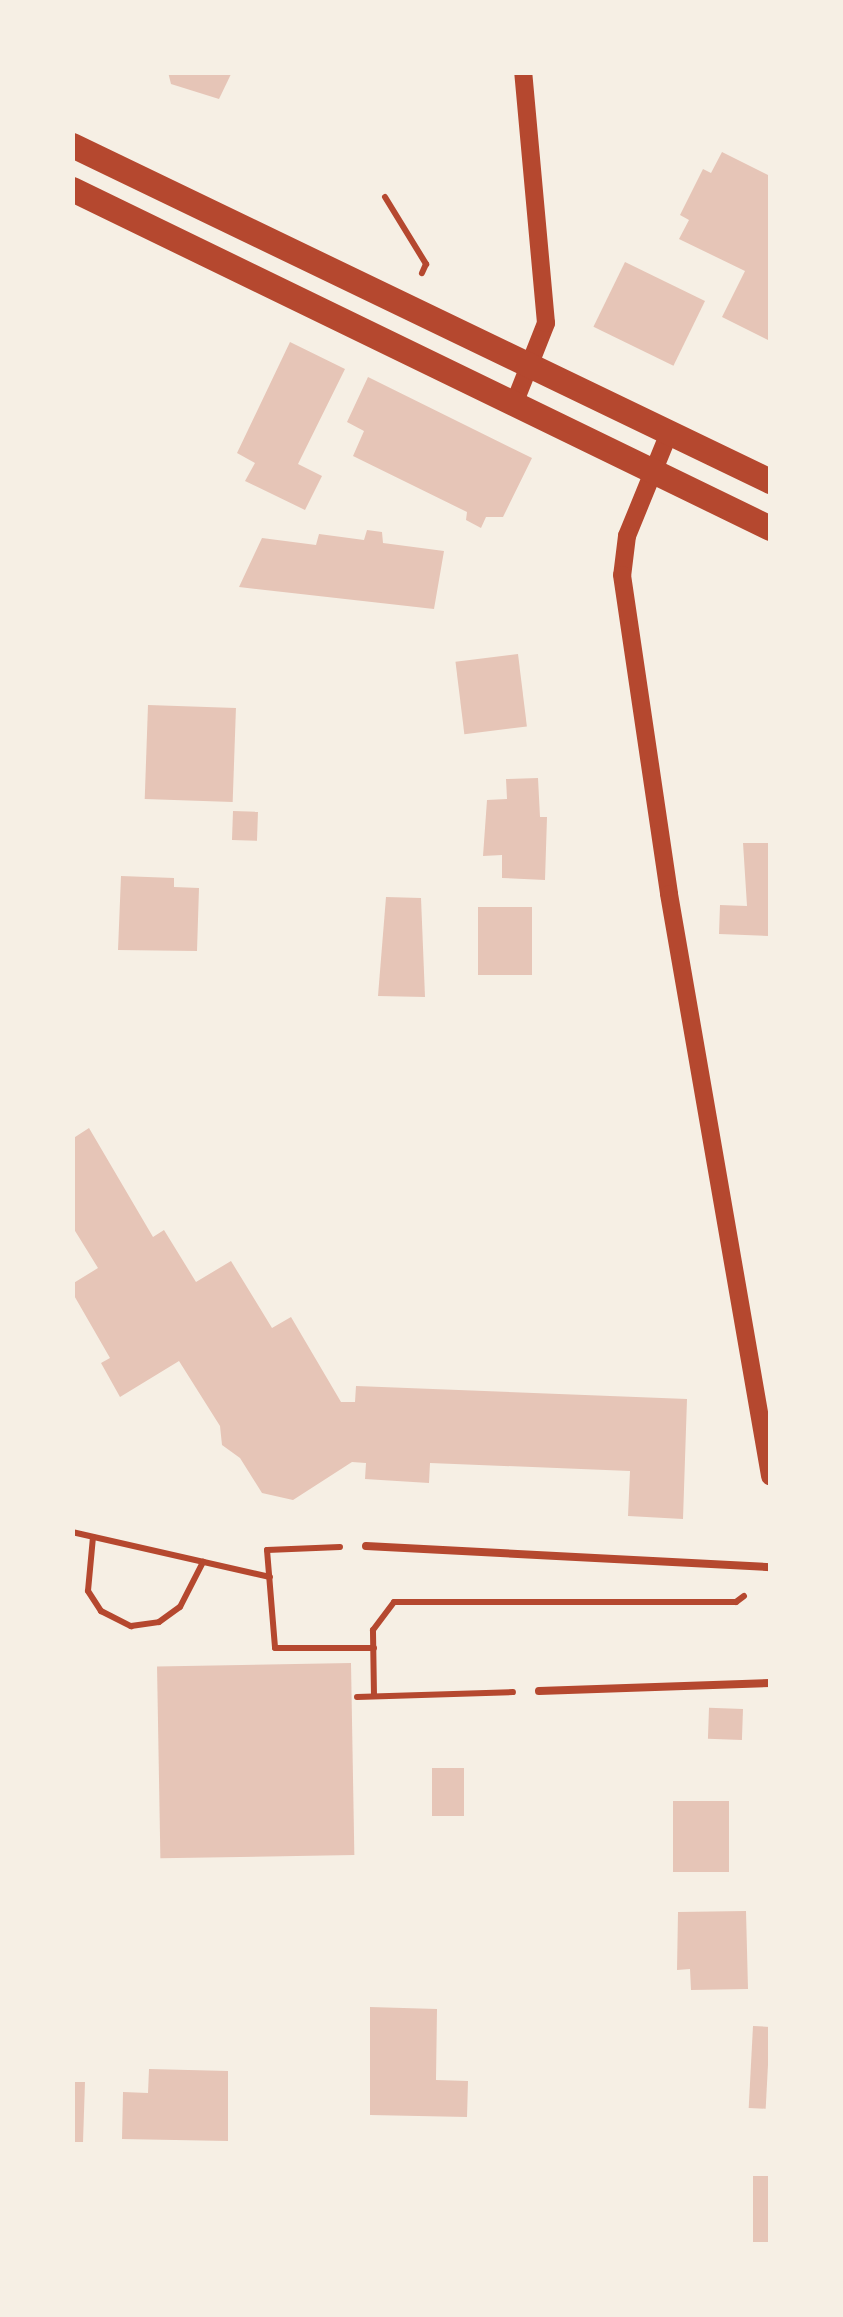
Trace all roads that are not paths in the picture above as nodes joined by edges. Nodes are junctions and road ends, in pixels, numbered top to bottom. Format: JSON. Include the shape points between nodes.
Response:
{"nodes":[{"id":1,"x":523,"y":72,"type":"edge"},
{"id":2,"x":72,"y":145,"type":"edge"},
{"id":3,"x":72,"y":189,"type":"edge"},
{"id":4,"x":531,"y":364,"type":"junction"},
{"id":5,"x":514,"y":404,"type":"junction"},
{"id":6,"x":669,"y":433,"type":"junction"},
{"id":7,"x":651,"y":472,"type":"junction"},
{"id":8,"x":770,"y":481,"type":"edge"},
{"id":9,"x":770,"y":528,"type":"edge"},
{"id":10,"x":770,"y":1476,"type":"edge"},
{"id":11,"x":366,"y":1546,"type":"road end"},
{"id":12,"x":770,"y":1566,"type":"edge"},
{"id":13,"x":770,"y":1683,"type":"edge"},
{"id":14,"x":539,"y":1691,"type":"road end"}],
"edges":[{"from":1,"to":4,"type":"street","via":[[546,309]]},
{"from":2,"to":4,"type":"main road"},
{"from":3,"to":5,"type":"main road"},
{"from":4,"to":5,"type":"street"},
{"from":4,"to":6,"type":"main road"},
{"from":5,"to":7,"type":"main road"},
{"from":6,"to":7,"type":"street"},
{"from":6,"to":8,"type":"main road"},
{"from":7,"to":9,"type":"main road"},
{"from":7,"to":10,"type":"street","via":[[626,536],[626,605]]},
{"from":11,"to":12,"type":"lane"},
{"from":13,"to":14,"type":"lane"}]}
